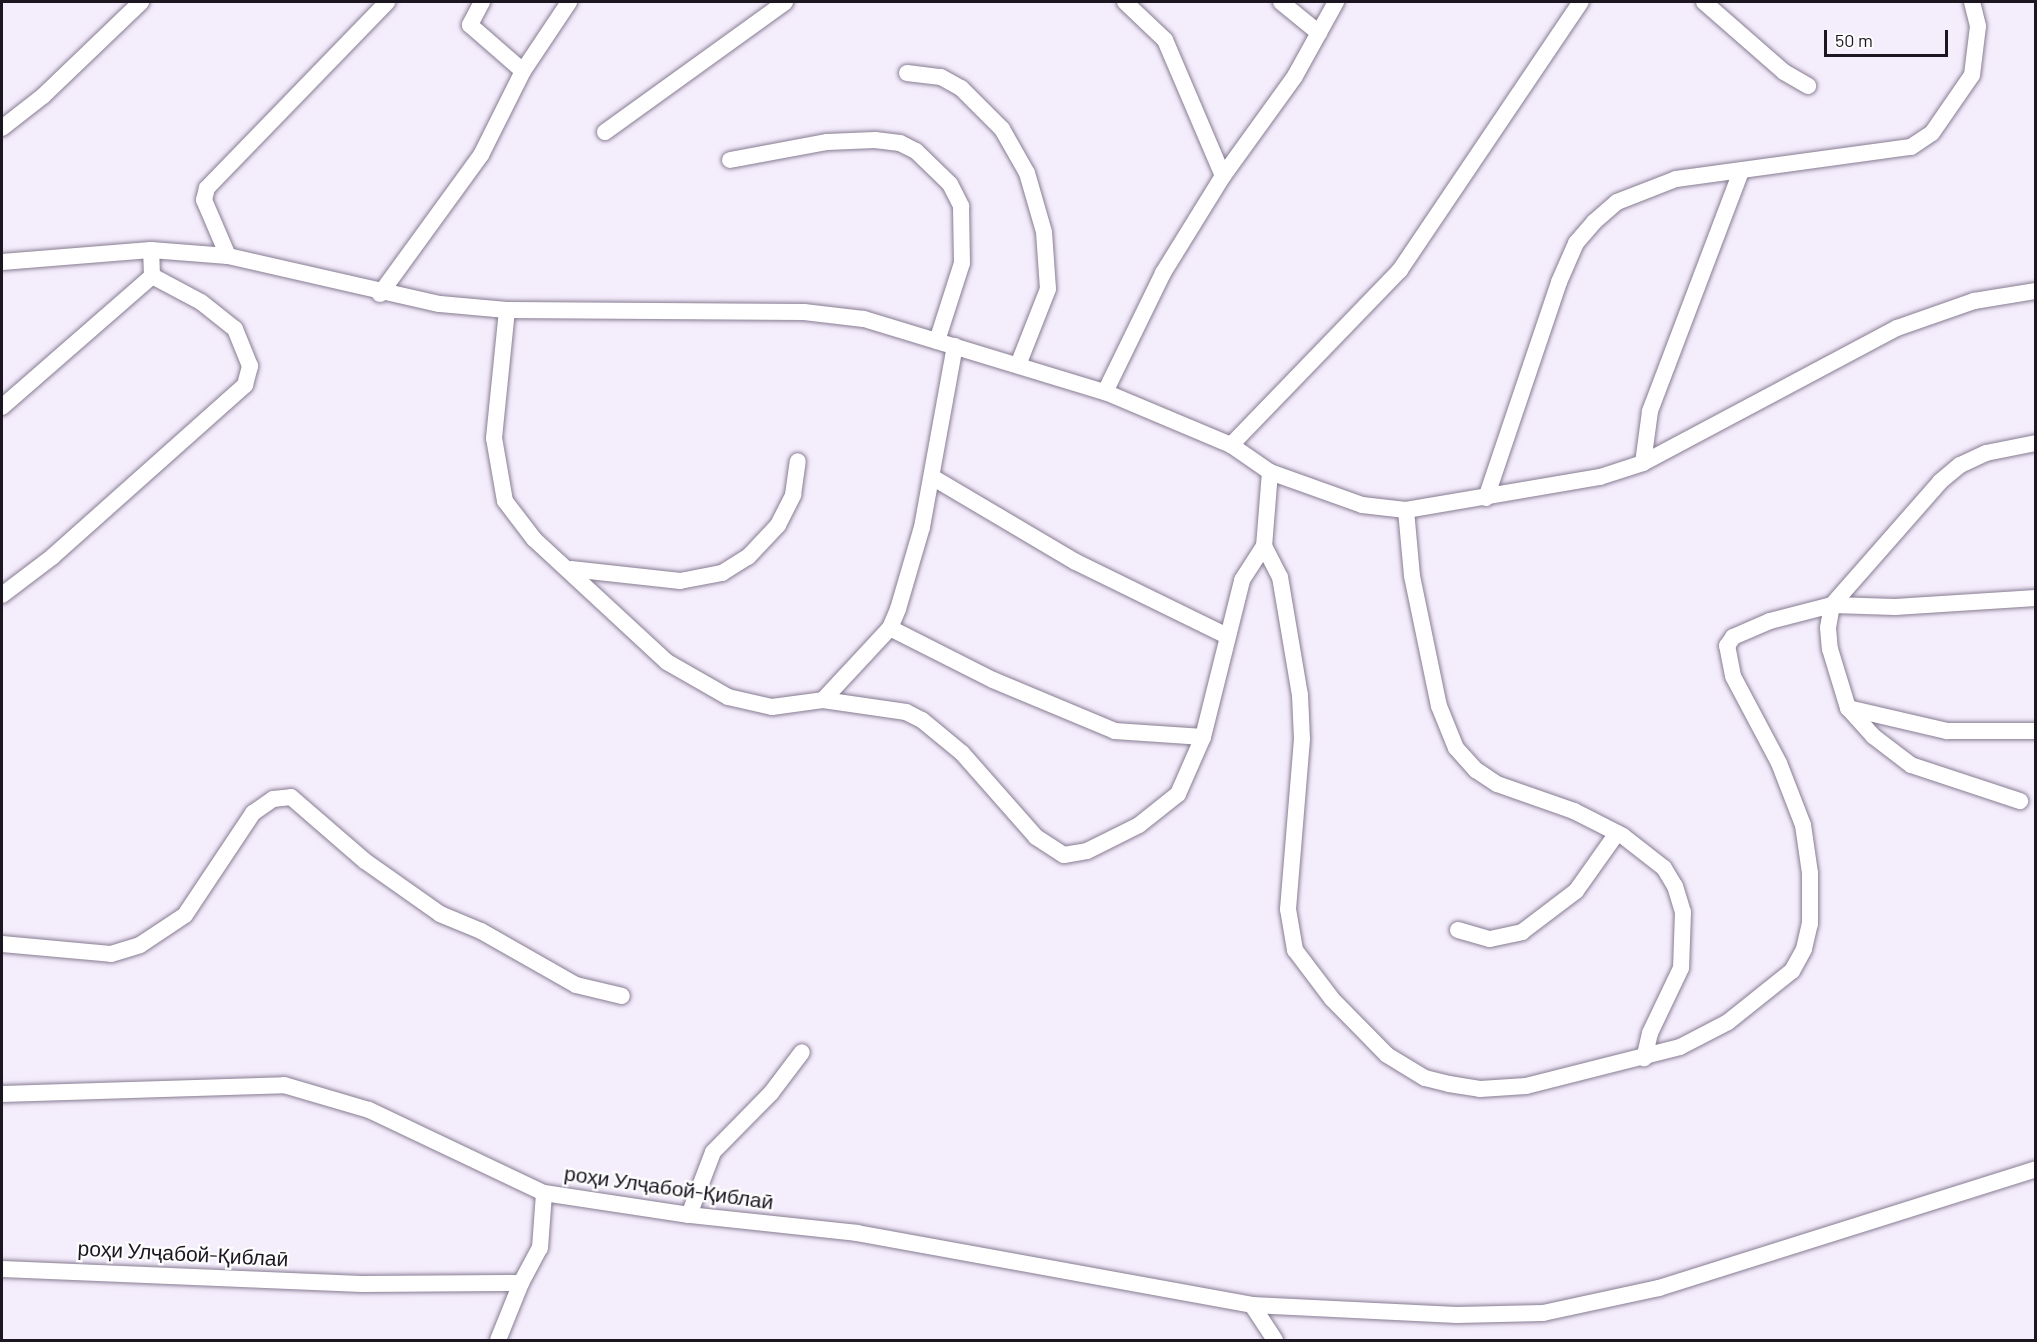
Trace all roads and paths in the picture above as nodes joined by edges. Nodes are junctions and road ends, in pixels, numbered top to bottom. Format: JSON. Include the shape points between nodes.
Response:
{"nodes":[{"id":1,"x":141,"y":2,"type":"edge"},
{"id":2,"x":387,"y":2,"type":"edge"},
{"id":3,"x":482,"y":2,"type":"edge"},
{"id":4,"x":569,"y":2,"type":"edge"},
{"id":5,"x":785,"y":2,"type":"edge"},
{"id":6,"x":1125,"y":2,"type":"edge"},
{"id":7,"x":1281,"y":2,"type":"edge"},
{"id":8,"x":1336,"y":2,"type":"edge"},
{"id":9,"x":1581,"y":2,"type":"edge"},
{"id":10,"x":1704,"y":2,"type":"edge"},
{"id":11,"x":1972,"y":2,"type":"edge"},
{"id":12,"x":1319,"y":33,"type":"junction"},
{"id":13,"x":523,"y":72,"type":"junction"},
{"id":14,"x":907,"y":73,"type":"dead end"},
{"id":15,"x":1808,"y":86,"type":"dead end"},
{"id":16,"x":2,"y":128,"type":"edge"},
{"id":17,"x":605,"y":132,"type":"dead end"},
{"id":18,"x":730,"y":160,"type":"dead end"},
{"id":19,"x":1741,"y":171,"type":"junction"},
{"id":20,"x":1223,"y":176,"type":"junction"},
{"id":21,"x":151,"y":250,"type":"junction"},
{"id":22,"x":228,"y":256,"type":"junction"},
{"id":23,"x":2,"y":262,"type":"edge"},
{"id":24,"x":152,"y":276,"type":"junction"},
{"id":25,"x":2036,"y":291,"type":"edge"},
{"id":26,"x":380,"y":294,"type":"junction"},
{"id":27,"x":507,"y":310,"type":"junction"},
{"id":28,"x":937,"y":341,"type":"junction"},
{"id":29,"x":956,"y":346,"type":"junction"},
{"id":30,"x":1018,"y":365,"type":"junction"},
{"id":31,"x":1105,"y":392,"type":"junction"},
{"id":32,"x":2,"y":407,"type":"edge"},
{"id":33,"x":2036,"y":443,"type":"edge"},
{"id":34,"x":1231,"y":445,"type":"junction"},
{"id":35,"x":798,"y":461,"type":"dead end"},
{"id":36,"x":1643,"y":463,"type":"junction"},
{"id":37,"x":1270,"y":472,"type":"junction"},
{"id":38,"x":932,"y":477,"type":"junction"},
{"id":39,"x":1486,"y":498,"type":"junction"},
{"id":40,"x":1406,"y":510,"type":"junction"},
{"id":41,"x":1264,"y":546,"type":"junction"},
{"id":42,"x":571,"y":569,"type":"junction"},
{"id":43,"x":2,"y":595,"type":"edge"},
{"id":44,"x":2036,"y":598,"type":"edge"},
{"id":45,"x":1832,"y":605,"type":"junction"},
{"id":46,"x":890,"y":628,"type":"junction"},
{"id":47,"x":1225,"y":635,"type":"junction"},
{"id":48,"x":823,"y":700,"type":"junction"},
{"id":49,"x":1848,"y":708,"type":"junction"},
{"id":50,"x":2036,"y":731,"type":"edge"},
{"id":51,"x":1203,"y":737,"type":"junction"},
{"id":52,"x":2020,"y":801,"type":"dead end"},
{"id":53,"x":1617,"y":833,"type":"junction"},
{"id":54,"x":1458,"y":930,"type":"dead end"},
{"id":55,"x":2,"y":944,"type":"edge"},
{"id":56,"x":622,"y":996,"type":"dead end"},
{"id":57,"x":802,"y":1052,"type":"dead end"},
{"id":58,"x":1644,"y":1058,"type":"junction"},
{"id":59,"x":2,"y":1094,"type":"edge"},
{"id":60,"x":2036,"y":1169,"type":"edge"},
{"id":61,"x":544,"y":1193,"type":"junction"},
{"id":62,"x":689,"y":1215,"type":"junction"},
{"id":63,"x":2,"y":1269,"type":"edge"},
{"id":64,"x":521,"y":1282,"type":"junction"},
{"id":65,"x":1252,"y":1305,"type":"junction"},
{"id":66,"x":498,"y":1341,"type":"edge"},
{"id":67,"x":1275,"y":1341,"type":"edge"}],
"edges":[{"from":1,"to":16,"type":"street","via":[[43,96]]},
{"from":2,"to":22,"type":"street","via":[[207,188],[204,200]]},
{"from":3,"to":13,"type":"street","via":[[470,25]]},
{"from":4,"to":13,"type":"street"},
{"from":5,"to":17,"type":"street"},
{"from":6,"to":20,"type":"street","via":[[1165,40]]},
{"from":7,"to":12,"type":"street"},
{"from":8,"to":12,"type":"street"},
{"from":9,"to":34,"type":"street","via":[[1400,270]]},
{"from":10,"to":15,"type":"street","via":[[1784,72]]},
{"from":11,"to":19,"type":"street","via":[[1978,26],[1971,75],[1932,133],[1911,147],[1875,155]]},
{"from":12,"to":20,"type":"street","via":[[1295,76]]},
{"from":13,"to":26,"type":"street","via":[[481,155]]},
{"from":14,"to":30,"type":"street","via":[[941,77],[969,95],[1002,129],[1027,173],[1044,232],[1048,289]]},
{"from":18,"to":28,"type":"street","via":[[827,142],[875,140],[916,151],[950,184],[961,206],[962,263]]},
{"from":19,"to":36,"type":"street","via":[[1650,411]]},
{"from":19,"to":39,"type":"street","via":[[1676,179],[1635,193],[1617,202],[1576,243]]},
{"from":20,"to":31,"type":"street","via":[[1163,273]]},
{"from":21,"to":22,"type":"street"},
{"from":21,"to":23,"type":"street"},
{"from":21,"to":24,"type":"street"},
{"from":22,"to":26,"type":"street"},
{"from":24,"to":32,"type":"street"},
{"from":24,"to":43,"type":"street","via":[[201,302],[235,329],[250,366],[245,385],[52,557]]},
{"from":25,"to":36,"type":"street","via":[[1974,301],[1897,328]]},
{"from":26,"to":27,"type":"street"},
{"from":27,"to":28,"type":"street","via":[[804,312],[864,319]]},
{"from":27,"to":42,"type":"street","via":[[494,438],[500,480],[519,524]]},
{"from":28,"to":29,"type":"street"},
{"from":29,"to":30,"type":"street"},
{"from":29,"to":38,"type":"street"},
{"from":30,"to":31,"type":"street"},
{"from":31,"to":34,"type":"street"},
{"from":33,"to":45,"type":"street","via":[[1997,450],[1959,465]]},
{"from":34,"to":37,"type":"street"},
{"from":35,"to":42,"type":"street","via":[[793,495],[778,525],[748,557],[722,573],[680,581]]},
{"from":36,"to":39,"type":"street","via":[[1600,477]]},
{"from":37,"to":40,"type":"street","via":[[1362,505]]},
{"from":37,"to":41,"type":"street"},
{"from":38,"to":46,"type":"street","via":[[910,572]]},
{"from":38,"to":47,"type":"street","via":[[1076,562]]},
{"from":39,"to":40,"type":"street"},
{"from":40,"to":53,"type":"street","via":[[1412,576],[1439,706],[1456,748],[1497,784],[1574,811]]},
{"from":41,"to":47,"type":"street","via":[[1242,580]]},
{"from":41,"to":58,"type":"street","via":[[1280,577],[1300,695],[1302,738],[1288,909],[1295,950],[1310,972],[1387,1054],[1425,1078],[1480,1089],[1526,1086]]},
{"from":42,"to":48,"type":"street","via":[[631,632],[698,681],[728,697],[772,707]]},
{"from":44,"to":45,"type":"street","via":[[1895,607]]},
{"from":45,"to":49,"type":"street","via":[[1830,649]]},
{"from":45,"to":58,"type":"street","via":[[1770,621],[1737,634],[1727,646],[1733,676],[1797,805],[1810,873],[1810,924],[1804,949],[1792,971],[1768,994],[1680,1047]]},
{"from":46,"to":48,"type":"street"},
{"from":46,"to":51,"type":"street","via":[[993,680],[1115,731]]},
{"from":47,"to":51,"type":"street"},
{"from":48,"to":51,"type":"street","via":[[906,712],[922,720],[962,753],[1036,837],[1064,855],[1103,844],[1166,808],[1178,794]]},
{"from":49,"to":50,"type":"street","via":[[1947,731]]},
{"from":49,"to":52,"type":"street","via":[[1873,736],[1911,765]]},
{"from":53,"to":54,"type":"street","via":[[1576,891],[1541,921],[1503,938],[1474,937]]},
{"from":53,"to":58,"type":"street","via":[[1664,868],[1683,912],[1681,968],[1650,1033]]},
{"from":55,"to":56,"type":"street","via":[[111,954],[140,945],[185,915],[253,813],[273,799],[291,797],[365,861],[440,914],[481,931],[576,985]]},
{"from":57,"to":62,"type":"street","via":[[771,1093],[713,1152]]},
{"from":59,"to":61,"type":"street","via":[[284,1085],[369,1110]]},
{"from":60,"to":65,"type":"street","name":"роҳи Улҷабой-Қиблаӣ","via":[[1731,1266],[1580,1307],[1543,1313],[1457,1315]]},
{"from":61,"to":62,"type":"street","name":"роҳи Улҷабой-Қиблаӣ"},
{"from":61,"to":64,"type":"street","name":"роҳи Улҷабой-Қиблаӣ","via":[[540,1248]]},
{"from":62,"to":65,"type":"street","name":"роҳи Улҷабой-Қиблаӣ","via":[[857,1233]]},
{"from":63,"to":64,"type":"street","name":"роҳи Улҷабой-Қиблаӣ","via":[[362,1284]]},
{"from":64,"to":66,"type":"street"},
{"from":65,"to":67,"type":"street"}]}
